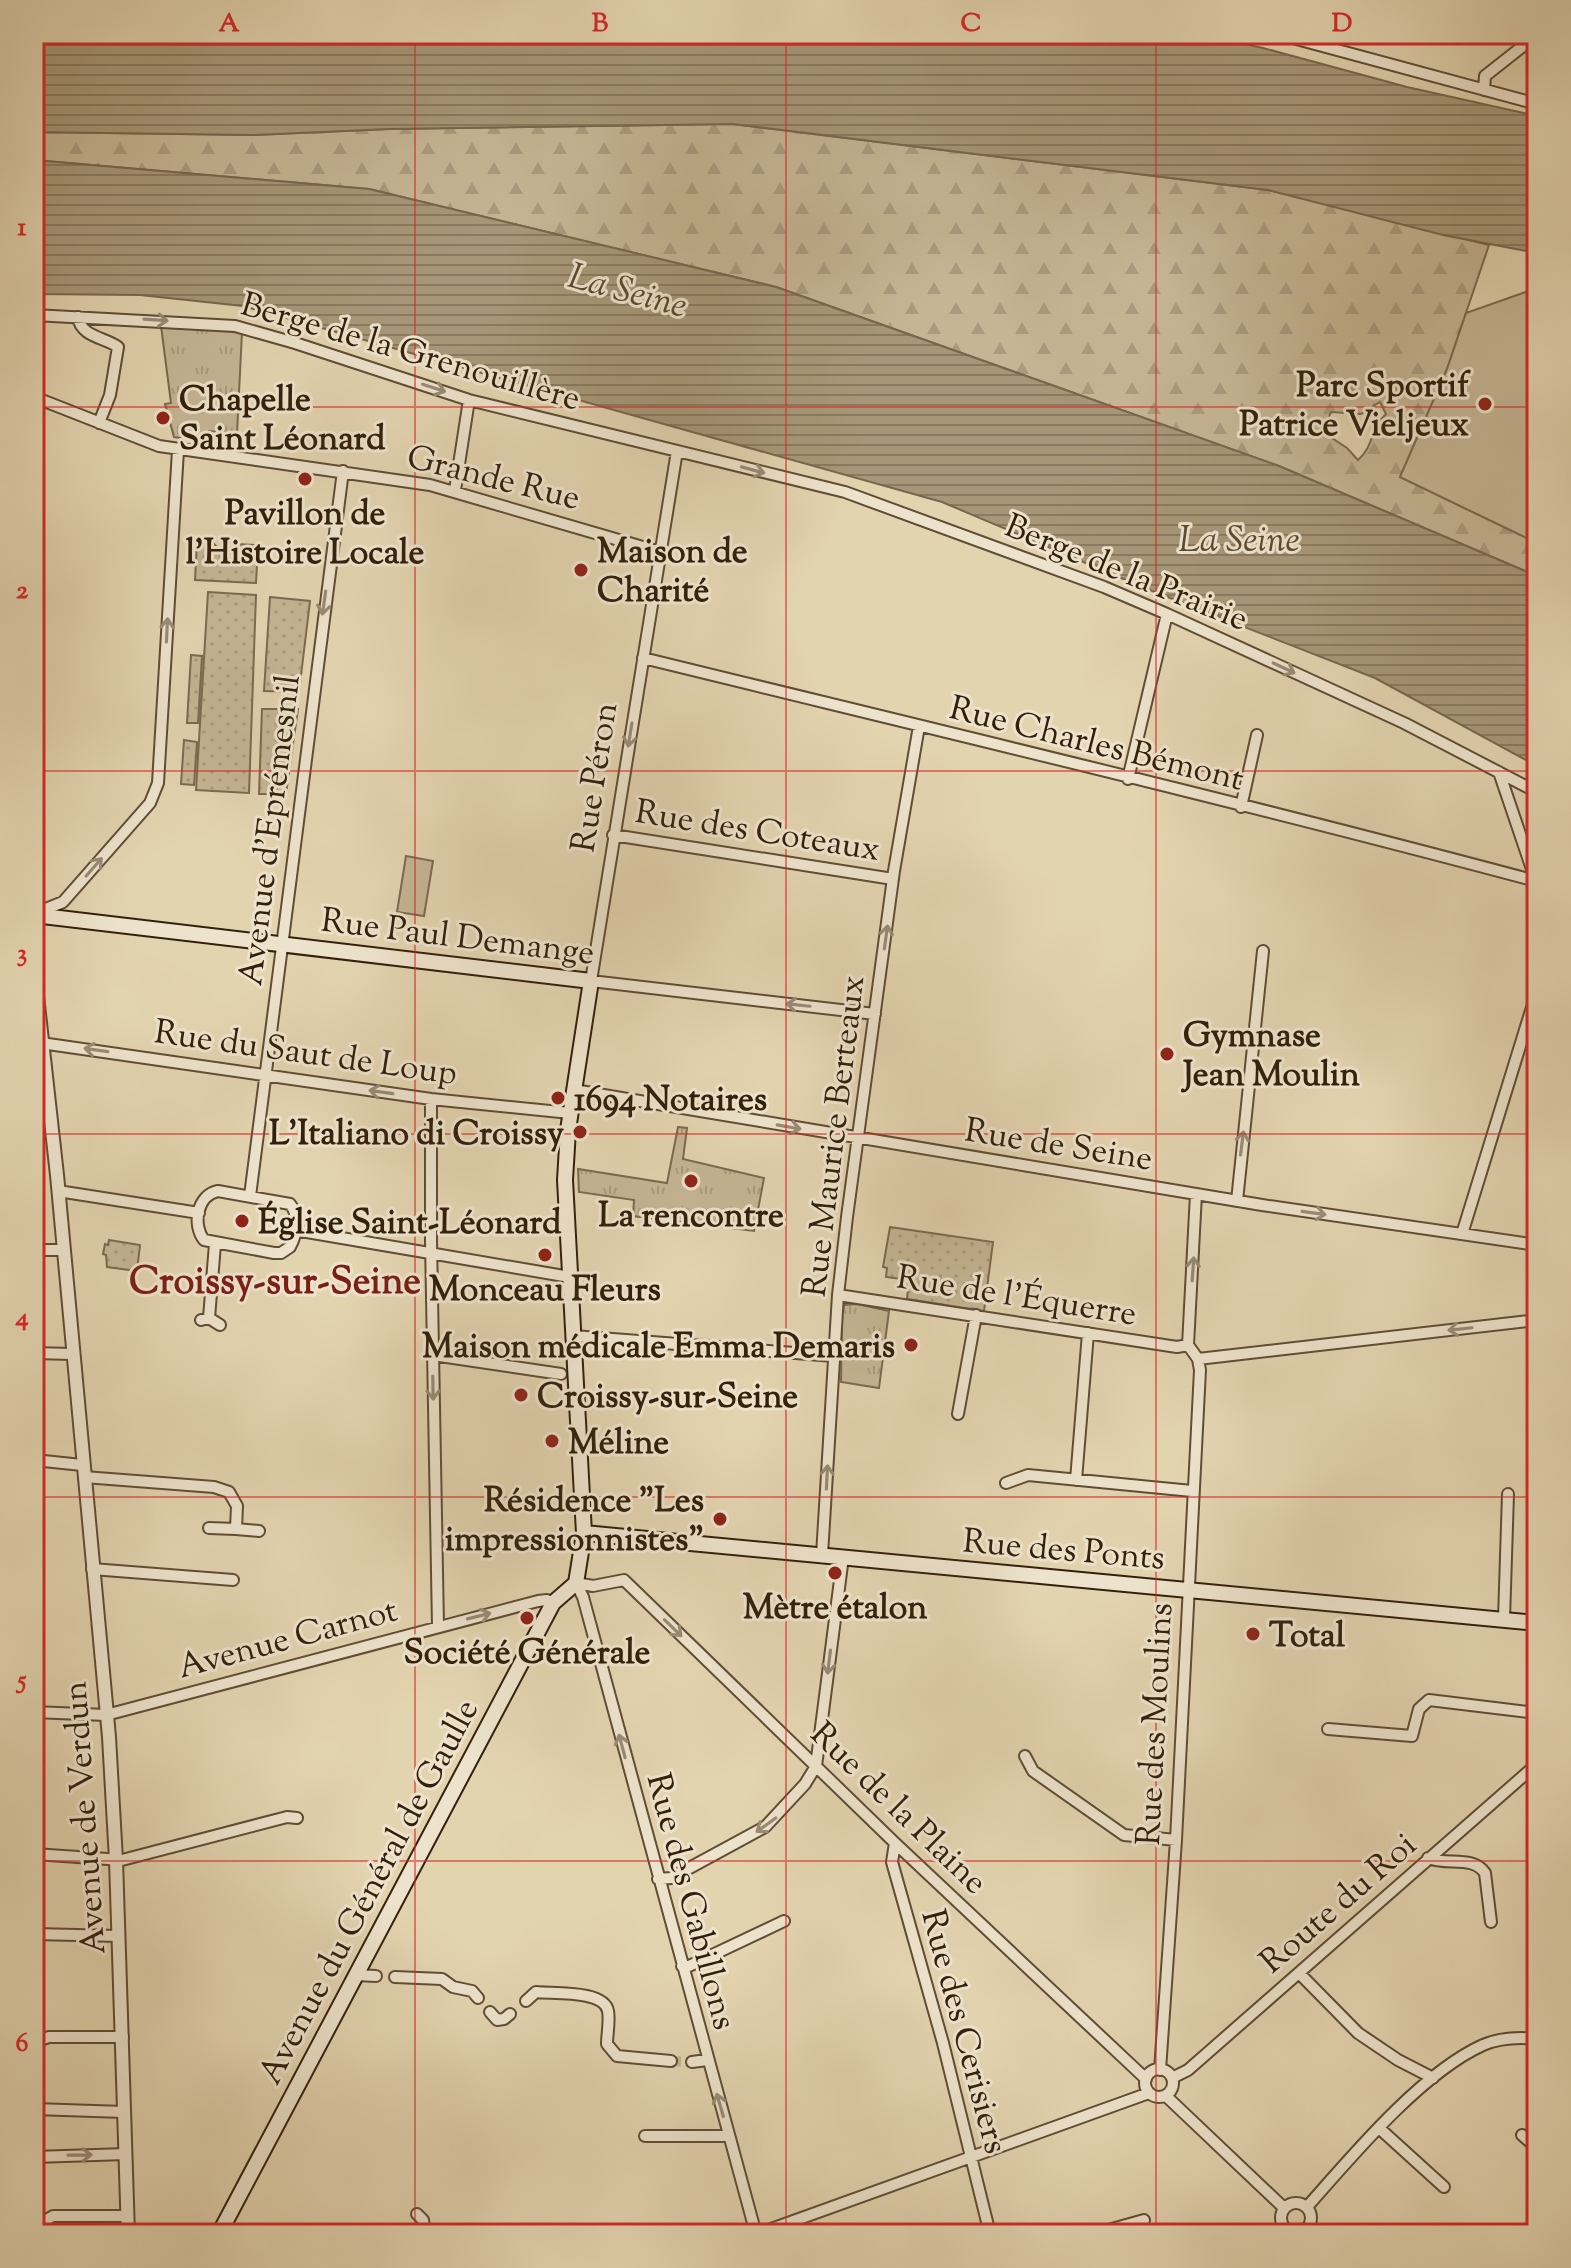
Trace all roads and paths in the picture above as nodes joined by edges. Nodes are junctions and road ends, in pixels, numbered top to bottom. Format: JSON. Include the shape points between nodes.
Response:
{"nodes":[{"id":1,"x":1278,"y":34,"type":"edge"},
{"id":2,"x":1537,"y":35,"type":"edge"},
{"id":3,"x":1484,"y":90,"type":"junction"},
{"id":4,"x":1537,"y":104,"type":"edge"},
{"id":5,"x":34,"y":315,"type":"edge"},
{"id":6,"x":78,"y":317,"type":"junction"},
{"id":7,"x":34,"y":397,"type":"edge"},
{"id":8,"x":469,"y":400,"type":"junction"},
{"id":9,"x":99,"y":423,"type":"junction"},
{"id":10,"x":178,"y":450,"type":"junction"},
{"id":11,"x":677,"y":451,"type":"junction"},
{"id":12,"x":343,"y":471,"type":"junction"},
{"id":13,"x":455,"y":490,"type":"junction"},
{"id":14,"x":660,"y":552,"type":"junction"},
{"id":15,"x":1167,"y":614,"type":"junction"},
{"id":16,"x":643,"y":658,"type":"junction"},
{"id":17,"x":919,"y":726,"type":"junction"},
{"id":18,"x":1257,"y":735,"type":"dead end"},
{"id":19,"x":1499,"y":772,"type":"junction"},
{"id":20,"x":1128,"y":779,"type":"junction"},
{"id":21,"x":1537,"y":792,"type":"edge"},
{"id":22,"x":1241,"y":807,"type":"junction"},
{"id":23,"x":613,"y":835,"type":"junction"},
{"id":24,"x":893,"y":879,"type":"junction"},
{"id":25,"x":1536,"y":883,"type":"edge"},
{"id":26,"x":34,"y":914,"type":"edge"},
{"id":27,"x":281,"y":944,"type":"junction"},
{"id":28,"x":1263,"y":951,"type":"dead end"},
{"id":29,"x":34,"y":969,"type":"edge"},
{"id":30,"x":591,"y":981,"type":"junction"},
{"id":31,"x":1537,"y":991,"type":"edge"},
{"id":32,"x":875,"y":1014,"type":"junction"},
{"id":33,"x":37,"y":1042,"type":"edge"},
{"id":34,"x":265,"y":1076,"type":"junction"},
{"id":35,"x":574,"y":1090,"type":"junction"},
{"id":36,"x":431,"y":1099,"type":"junction"},
{"id":37,"x":570,"y":1113,"type":"junction"},
{"id":38,"x":856,"y":1138,"type":"junction"},
{"id":39,"x":58,"y":1191,"type":"junction"},
{"id":40,"x":1196,"y":1194,"type":"junction"},
{"id":41,"x":250,"y":1196,"type":"junction"},
{"id":42,"x":1237,"y":1201,"type":"junction"},
{"id":43,"x":199,"y":1213,"type":"junction"},
{"id":44,"x":295,"y":1230,"type":"junction"},
{"id":45,"x":1462,"y":1234,"type":"junction"},
{"id":46,"x":215,"y":1244,"type":"junction"},
{"id":47,"x":1537,"y":1245,"type":"edge"},
{"id":48,"x":34,"y":1250,"type":"edge"},
{"id":49,"x":64,"y":1250,"type":"junction"},
{"id":50,"x":431,"y":1254,"type":"junction"},
{"id":51,"x":570,"y":1277,"type":"junction"},
{"id":52,"x":838,"y":1295,"type":"junction"},
{"id":53,"x":976,"y":1315,"type":"junction"},
{"id":54,"x":1537,"y":1320,"type":"edge"},
{"id":55,"x":220,"y":1325,"type":"dead end"},
{"id":56,"x":1088,"y":1333,"type":"junction"},
{"id":57,"x":573,"y":1336,"type":"junction"},
{"id":58,"x":1188,"y":1345,"type":"junction"},
{"id":59,"x":34,"y":1353,"type":"edge"},
{"id":60,"x":72,"y":1354,"type":"junction"},
{"id":61,"x":433,"y":1355,"type":"junction"},
{"id":62,"x":834,"y":1356,"type":"junction"},
{"id":63,"x":1198,"y":1359,"type":"junction"},
{"id":64,"x":561,"y":1374,"type":"dead end"},
{"id":65,"x":958,"y":1414,"type":"dead end"},
{"id":66,"x":34,"y":1460,"type":"edge"},
{"id":67,"x":83,"y":1471,"type":"junction"},
{"id":68,"x":1076,"y":1480,"type":"junction"},
{"id":69,"x":1006,"y":1483,"type":"dead end"},
{"id":70,"x":1192,"y":1491,"type":"junction"},
{"id":71,"x":1508,"y":1494,"type":"dead end"},
{"id":72,"x":209,"y":1528,"type":"dead end"},
{"id":73,"x":236,"y":1529,"type":"junction"},
{"id":74,"x":259,"y":1531,"type":"dead end"},
{"id":75,"x":584,"y":1533,"type":"junction"},
{"id":76,"x":822,"y":1555,"type":"junction"},
{"id":77,"x":843,"y":1557,"type":"junction"},
{"id":78,"x":92,"y":1569,"type":"junction"},
{"id":79,"x":233,"y":1580,"type":"dead end"},
{"id":80,"x":576,"y":1583,"type":"junction"},
{"id":81,"x":1188,"y":1590,"type":"junction"},
{"id":82,"x":553,"y":1603,"type":"junction"},
{"id":83,"x":1504,"y":1619,"type":"junction"},
{"id":84,"x":1537,"y":1623,"type":"edge"},
{"id":85,"x":438,"y":1626,"type":"junction"},
{"id":86,"x":34,"y":1712,"type":"edge"},
{"id":87,"x":1537,"y":1713,"type":"edge"},
{"id":88,"x":106,"y":1715,"type":"junction"},
{"id":89,"x":1328,"y":1729,"type":"dead end"},
{"id":90,"x":1025,"y":1756,"type":"dead end"},
{"id":91,"x":1537,"y":1764,"type":"edge"},
{"id":92,"x":816,"y":1766,"type":"junction"},
{"id":93,"x":297,"y":1818,"type":"dead end"},
{"id":94,"x":1176,"y":1840,"type":"junction"},
{"id":95,"x":895,"y":1843,"type":"junction"},
{"id":96,"x":34,"y":1854,"type":"edge"},
{"id":97,"x":1428,"y":1858,"type":"junction"},
{"id":98,"x":116,"y":1860,"type":"junction"},
{"id":99,"x":658,"y":1879,"type":"junction"},
{"id":100,"x":784,"y":1921,"type":"dead end"},
{"id":101,"x":1491,"y":1922,"type":"dead end"},
{"id":102,"x":34,"y":1934,"type":"edge"},
{"id":103,"x":119,"y":1936,"type":"junction"},
{"id":104,"x":682,"y":1966,"type":"junction"},
{"id":105,"x":1299,"y":1973,"type":"junction"},
{"id":106,"x":356,"y":1975,"type":"junction"},
{"id":107,"x":376,"y":1976,"type":"dead end"},
{"id":108,"x":395,"y":1977,"type":"dead end"},
{"id":109,"x":478,"y":1998,"type":"dead end"},
{"id":110,"x":526,"y":2001,"type":"dead end"},
{"id":111,"x":490,"y":2012,"type":"dead end"},
{"id":112,"x":510,"y":2014,"type":"dead end"},
{"id":113,"x":123,"y":2037,"type":"junction"},
{"id":114,"x":1537,"y":2039,"type":"edge"},
{"id":115,"x":34,"y":2042,"type":"edge"},
{"id":116,"x":707,"y":2060,"type":"junction"},
{"id":117,"x":671,"y":2061,"type":"tunnel mouth"},
{"id":118,"x":692,"y":2062,"type":"tunnel mouth"},
{"id":119,"x":1160,"y":2070,"type":"junction"},
{"id":120,"x":1172,"y":2078,"type":"junction"},
{"id":121,"x":1433,"y":2078,"type":"junction"},
{"id":122,"x":1146,"y":2079,"type":"junction"},
{"id":123,"x":1149,"y":2093,"type":"junction"},
{"id":124,"x":1166,"y":2096,"type":"junction"},
{"id":125,"x":34,"y":2109,"type":"edge"},
{"id":126,"x":124,"y":2112,"type":"junction"},
{"id":127,"x":1379,"y":2128,"type":"junction"},
{"id":128,"x":1522,"y":2135,"type":"dead end"},
{"id":129,"x":645,"y":2136,"type":"dead end"},
{"id":130,"x":729,"y":2136,"type":"junction"},
{"id":131,"x":1537,"y":2148,"type":"edge"},
{"id":132,"x":126,"y":2154,"type":"junction"},
{"id":133,"x":34,"y":2157,"type":"edge"},
{"id":134,"x":972,"y":2158,"type":"junction"},
{"id":135,"x":1444,"y":2187,"type":"dead end"},
{"id":136,"x":1307,"y":2207,"type":"junction"},
{"id":137,"x":1284,"y":2208,"type":"junction"},
{"id":138,"x":417,"y":2214,"type":"dead end"},
{"id":139,"x":128,"y":2216,"type":"junction"},
{"id":140,"x":1144,"y":2220,"type":"dead end"},
{"id":141,"x":34,"y":2227,"type":"edge"},
{"id":142,"x":1311,"y":2231,"type":"edge"},
{"id":143,"x":1284,"y":2232,"type":"edge"},
{"id":144,"x":128,"y":2234,"type":"edge"},
{"id":145,"x":219,"y":2234,"type":"edge"},
{"id":146,"x":425,"y":2234,"type":"edge"},
{"id":147,"x":756,"y":2234,"type":"edge"},
{"id":148,"x":990,"y":2234,"type":"edge"},
{"id":149,"x":1094,"y":2234,"type":"edge"}],
"edges":[{"from":1,"to":3,"type":"street"},
{"from":2,"to":3,"type":"street","via":[[1485,76]]},
{"from":3,"to":4,"type":"street"},
{"from":5,"to":6,"type":"street","name":"Berge de la Grenouillère"},
{"from":6,"to":8,"type":"street","name":"Berge de la Grenouillère","one_way":true,"via":[[235,326]]},
{"from":6,"to":9,"type":"street","via":[[85,331],[118,347]]},
{"from":7,"to":9,"type":"street","name":"Grande Rue"},
{"from":8,"to":11,"type":"street","name":"Berge de la Grenouillère"},
{"from":8,"to":13,"type":"street"},
{"from":9,"to":10,"type":"street","name":"Grande Rue"},
{"from":10,"to":12,"type":"street","name":"Grande Rue"},
{"from":26,"to":10,"type":"street","one_way":true,"via":[[63,902],[155,793]]},
{"from":11,"to":14,"type":"street","name":"Rue Péron"},
{"from":11,"to":15,"type":"street","name":"Berge de la Prairie","one_way":true,"via":[[845,492]]},
{"from":12,"to":13,"type":"street","name":"Grande Rue"},
{"from":12,"to":27,"type":"street","name":"Avenue d'Eprémesnil","one_way":true},
{"from":13,"to":14,"type":"street","name":"Grande Rue"},
{"from":14,"to":16,"type":"street","name":"Rue Péron"},
{"from":15,"to":19,"type":"street","name":"Berge de la Prairie","one_way":true},
{"from":15,"to":20,"type":"street"},
{"from":16,"to":17,"type":"street","name":"Rue Charles Bémont"},
{"from":16,"to":23,"type":"street","name":"Rue Péron","one_way":true},
{"from":17,"to":20,"type":"street","name":"Rue Charles Bémont"},
{"from":17,"to":24,"type":"street","name":"Rue Maurice Berteaux"},
{"from":18,"to":22,"type":"street"},
{"from":19,"to":21,"type":"street","name":"Berge de la Prairie"},
{"from":19,"to":25,"type":"street"},
{"from":20,"to":22,"type":"street","name":"Rue Charles Bémont"},
{"from":22,"to":25,"type":"street","name":"Rue Charles Bémont"},
{"from":23,"to":24,"type":"street","name":"Rue des Coteaux"},
{"from":23,"to":30,"type":"street","name":"Rue Péron"},
{"from":32,"to":24,"type":"street","name":"Rue Maurice Berteaux","one_way":true},
{"from":26,"to":27,"type":"main road","name":"Rue Paul Demange"},
{"from":27,"to":30,"type":"main road","name":"Rue Paul Demange"},
{"from":27,"to":34,"type":"street","name":"Avenue d'Eprémesnil"},
{"from":42,"to":28,"type":"street","one_way":true},
{"from":29,"to":33,"type":"street","name":"Avenue de Verdun"},
{"from":32,"to":30,"type":"street","name":"Rue Paul Demange","one_way":true},
{"from":30,"to":35,"type":"main road","name":"Rue Péron"},
{"from":31,"to":45,"type":"street"},
{"from":32,"to":38,"type":"street","name":"Rue Maurice Berteaux"},
{"from":34,"to":33,"type":"street","name":"Rue du Saut de Loup","one_way":true},
{"from":33,"to":39,"type":"street","name":"Avenue de Verdun"},
{"from":36,"to":34,"type":"street","name":"Rue du Saut de Loup","one_way":true},
{"from":34,"to":41,"type":"street","name":"Avenue d'Eprémesnil"},
{"from":35,"to":37,"type":"main road","name":"Rue Péron"},
{"from":35,"to":38,"type":"street","name":"Rue de Seine","one_way":true},
{"from":36,"to":37,"type":"street","name":"Rue du Saut de Loup"},
{"from":36,"to":50,"type":"street"},
{"from":37,"to":51,"type":"main road","name":"Rue Péron","via":[[565,1180]]},
{"from":38,"to":40,"type":"street","name":"Rue de Seine"},
{"from":38,"to":52,"type":"street","name":"Rue Maurice Berteaux"},
{"from":39,"to":43,"type":"street"},
{"from":39,"to":49,"type":"street","name":"Avenue de Verdun"},
{"from":40,"to":42,"type":"street","name":"Rue de Seine"},
{"from":58,"to":40,"type":"street","one_way":true},
{"from":41,"to":43,"type":"street","via":[[212,1192]]},
{"from":41,"to":44,"type":"street","via":[[290,1204],[297,1215]]},
{"from":42,"to":45,"type":"street","name":"Rue de Seine","one_way":true},
{"from":43,"to":46,"type":"street","via":[[199,1233]]},
{"from":44,"to":46,"type":"street","via":[[291,1246],[279,1253]]},
{"from":44,"to":50,"type":"street"},
{"from":45,"to":47,"type":"street","name":"Rue de Seine"},
{"from":46,"to":55,"type":"street","via":[[205,1319]]},
{"from":48,"to":49,"type":"street"},
{"from":49,"to":60,"type":"street","name":"Avenue de Verdun"},
{"from":50,"to":51,"type":"street"},
{"from":50,"to":61,"type":"street"},
{"from":51,"to":57,"type":"main road","name":"Rue Péron"},
{"from":52,"to":53,"type":"street","name":"Rue de l'Équerre"},
{"from":52,"to":62,"type":"street","name":"Rue Maurice Berteaux"},
{"from":53,"to":56,"type":"street","name":"Rue de l'Équerre"},
{"from":53,"to":65,"type":"street"},
{"from":54,"to":63,"type":"street","one_way":true},
{"from":56,"to":58,"type":"street","name":"Rue de l'Équerre"},
{"from":56,"to":68,"type":"street"},
{"from":57,"to":62,"type":"street"},
{"from":57,"to":75,"type":"main road","name":"Rue Péron"},
{"from":58,"to":63,"type":"street"},
{"from":59,"to":60,"type":"street"},
{"from":60,"to":67,"type":"street","name":"Avenue de Verdun"},
{"from":61,"to":64,"type":"street"},
{"from":61,"to":85,"type":"street","one_way":true},
{"from":76,"to":62,"type":"street","name":"Rue Maurice Berteaux","one_way":true},
{"from":63,"to":70,"type":"street","name":"Rue des Moulins"},
{"from":66,"to":67,"type":"street"},
{"from":67,"to":73,"type":"street","via":[[229,1492],[237,1506]]},
{"from":67,"to":78,"type":"street","name":"Avenue de Verdun"},
{"from":68,"to":69,"type":"street","via":[[1028,1475]]},
{"from":68,"to":70,"type":"street"},
{"from":70,"to":81,"type":"street","name":"Rue des Moulins"},
{"from":71,"to":83,"type":"street"},
{"from":72,"to":73,"type":"street"},
{"from":73,"to":74,"type":"street"},
{"from":75,"to":76,"type":"main road","name":"Rue des Ponts"},
{"from":75,"to":80,"type":"main road","name":"Rue Péron"},
{"from":76,"to":77,"type":"main road","name":"Rue des Ponts"},
{"from":77,"to":81,"type":"main road","name":"Rue des Ponts"},
{"from":77,"to":92,"type":"street","one_way":true},
{"from":78,"to":79,"type":"street"},
{"from":78,"to":88,"type":"street","name":"Avenue de Verdun"},
{"from":80,"to":82,"type":"main road","name":"Avenue du Général de Gaulle"},
{"from":80,"to":92,"type":"street","name":"Rue de la Plaine","one_way":true,"via":[[593,1586],[624,1580]]},
{"from":99,"to":80,"type":"street","name":"Rue des Gabillons","one_way":true},
{"from":81,"to":83,"type":"main road","name":"Rue des Ponts"},
{"from":81,"to":94,"type":"street","name":"Rue des Moulins"},
{"from":85,"to":82,"type":"street","name":"Avenue Carnot","one_way":true,"via":[[538,1601]]},
{"from":82,"to":106,"type":"main road","name":"Avenue du Général de Gaulle"},
{"from":83,"to":84,"type":"main road","name":"Rue des Ponts"},
{"from":85,"to":88,"type":"street","name":"Avenue Carnot"},
{"from":86,"to":88,"type":"street","name":"Avenue Carnot"},
{"from":87,"to":89,"type":"street","via":[[1429,1700],[1419,1709],[1412,1736]]},
{"from":88,"to":98,"type":"street","name":"Avenue de Verdun"},
{"from":90,"to":94,"type":"street","via":[[1033,1771],[1124,1835]]},
{"from":91,"to":97,"type":"street","name":"Route du Roi"},
{"from":92,"to":95,"type":"street","name":"Rue de la Plaine"},
{"from":92,"to":99,"type":"street","one_way":true,"via":[[765,1827],[671,1878]]},
{"from":93,"to":98,"type":"street"},
{"from":94,"to":119,"type":"street","name":"Rue des Moulins"},
{"from":95,"to":122,"type":"street","name":"Rue de la Plaine"},
{"from":95,"to":134,"type":"street","name":"Rue des Cerisiers","via":[[892,1862]]},
{"from":96,"to":98,"type":"street"},
{"from":97,"to":101,"type":"street","via":[[1481,1867]]},
{"from":97,"to":105,"type":"street","name":"Route du Roi"},
{"from":98,"to":103,"type":"street","name":"Avenue de Verdun"},
{"from":99,"to":104,"type":"street","name":"Rue des Gabillons"},
{"from":100,"to":104,"type":"street"},
{"from":102,"to":103,"type":"street"},
{"from":103,"to":113,"type":"street","name":"Avenue de Verdun"},
{"from":104,"to":116,"type":"street","name":"Rue des Gabillons"},
{"from":105,"to":120,"type":"street","name":"Route du Roi","via":[[1188,2070]]},
{"from":105,"to":121,"type":"street","via":[[1358,2033]]},
{"from":106,"to":107,"type":"street"},
{"from":106,"to":145,"type":"main road","name":"Avenue du Général de Gaulle"},
{"from":108,"to":109,"type":"street","via":[[442,1979]]},
{"from":110,"to":117,"type":"street","via":[[536,1992],[595,1996],[608,2012],[607,2044],[617,2056]]},
{"from":111,"to":112,"type":"street","via":[[497,2020]]},
{"from":113,"to":115,"type":"street","via":[[49,2037]]},
{"from":113,"to":126,"type":"street","name":"Avenue de Verdun"},
{"from":114,"to":121,"type":"street","via":[[1483,2045]]},
{"from":116,"to":118,"type":"street"},
{"from":130,"to":116,"type":"street","name":"Rue des Gabillons","one_way":true},
{"from":119,"to":120,"type":"street"},
{"from":119,"to":122,"type":"street"},
{"from":120,"to":124,"type":"street"},
{"from":121,"to":127,"type":"street"},
{"from":122,"to":123,"type":"street"},
{"from":123,"to":124,"type":"street"},
{"from":123,"to":134,"type":"street"},
{"from":124,"to":137,"type":"street"},
{"from":125,"to":126,"type":"street"},
{"from":126,"to":132,"type":"street","name":"Avenue de Verdun"},
{"from":127,"to":135,"type":"street"},
{"from":127,"to":136,"type":"street"},
{"from":128,"to":131,"type":"street"},
{"from":129,"to":130,"type":"street"},
{"from":130,"to":147,"type":"street","name":"Rue des Gabillons"},
{"from":133,"to":132,"type":"street","one_way":true},
{"from":132,"to":139,"type":"street","name":"Avenue de Verdun"},
{"from":134,"to":147,"type":"street"},
{"from":134,"to":148,"type":"street","name":"Rue des Cerisiers"},
{"from":136,"to":137,"type":"street","via":[[1298,2203]]},
{"from":136,"to":142,"type":"street"},
{"from":137,"to":143,"type":"street"},
{"from":138,"to":146,"type":"street"},
{"from":139,"to":141,"type":"street","via":[[53,2216]]},
{"from":139,"to":144,"type":"street","name":"Avenue de Verdun"},
{"from":140,"to":149,"type":"street"},
{"from":142,"to":143,"type":"street"}]}
